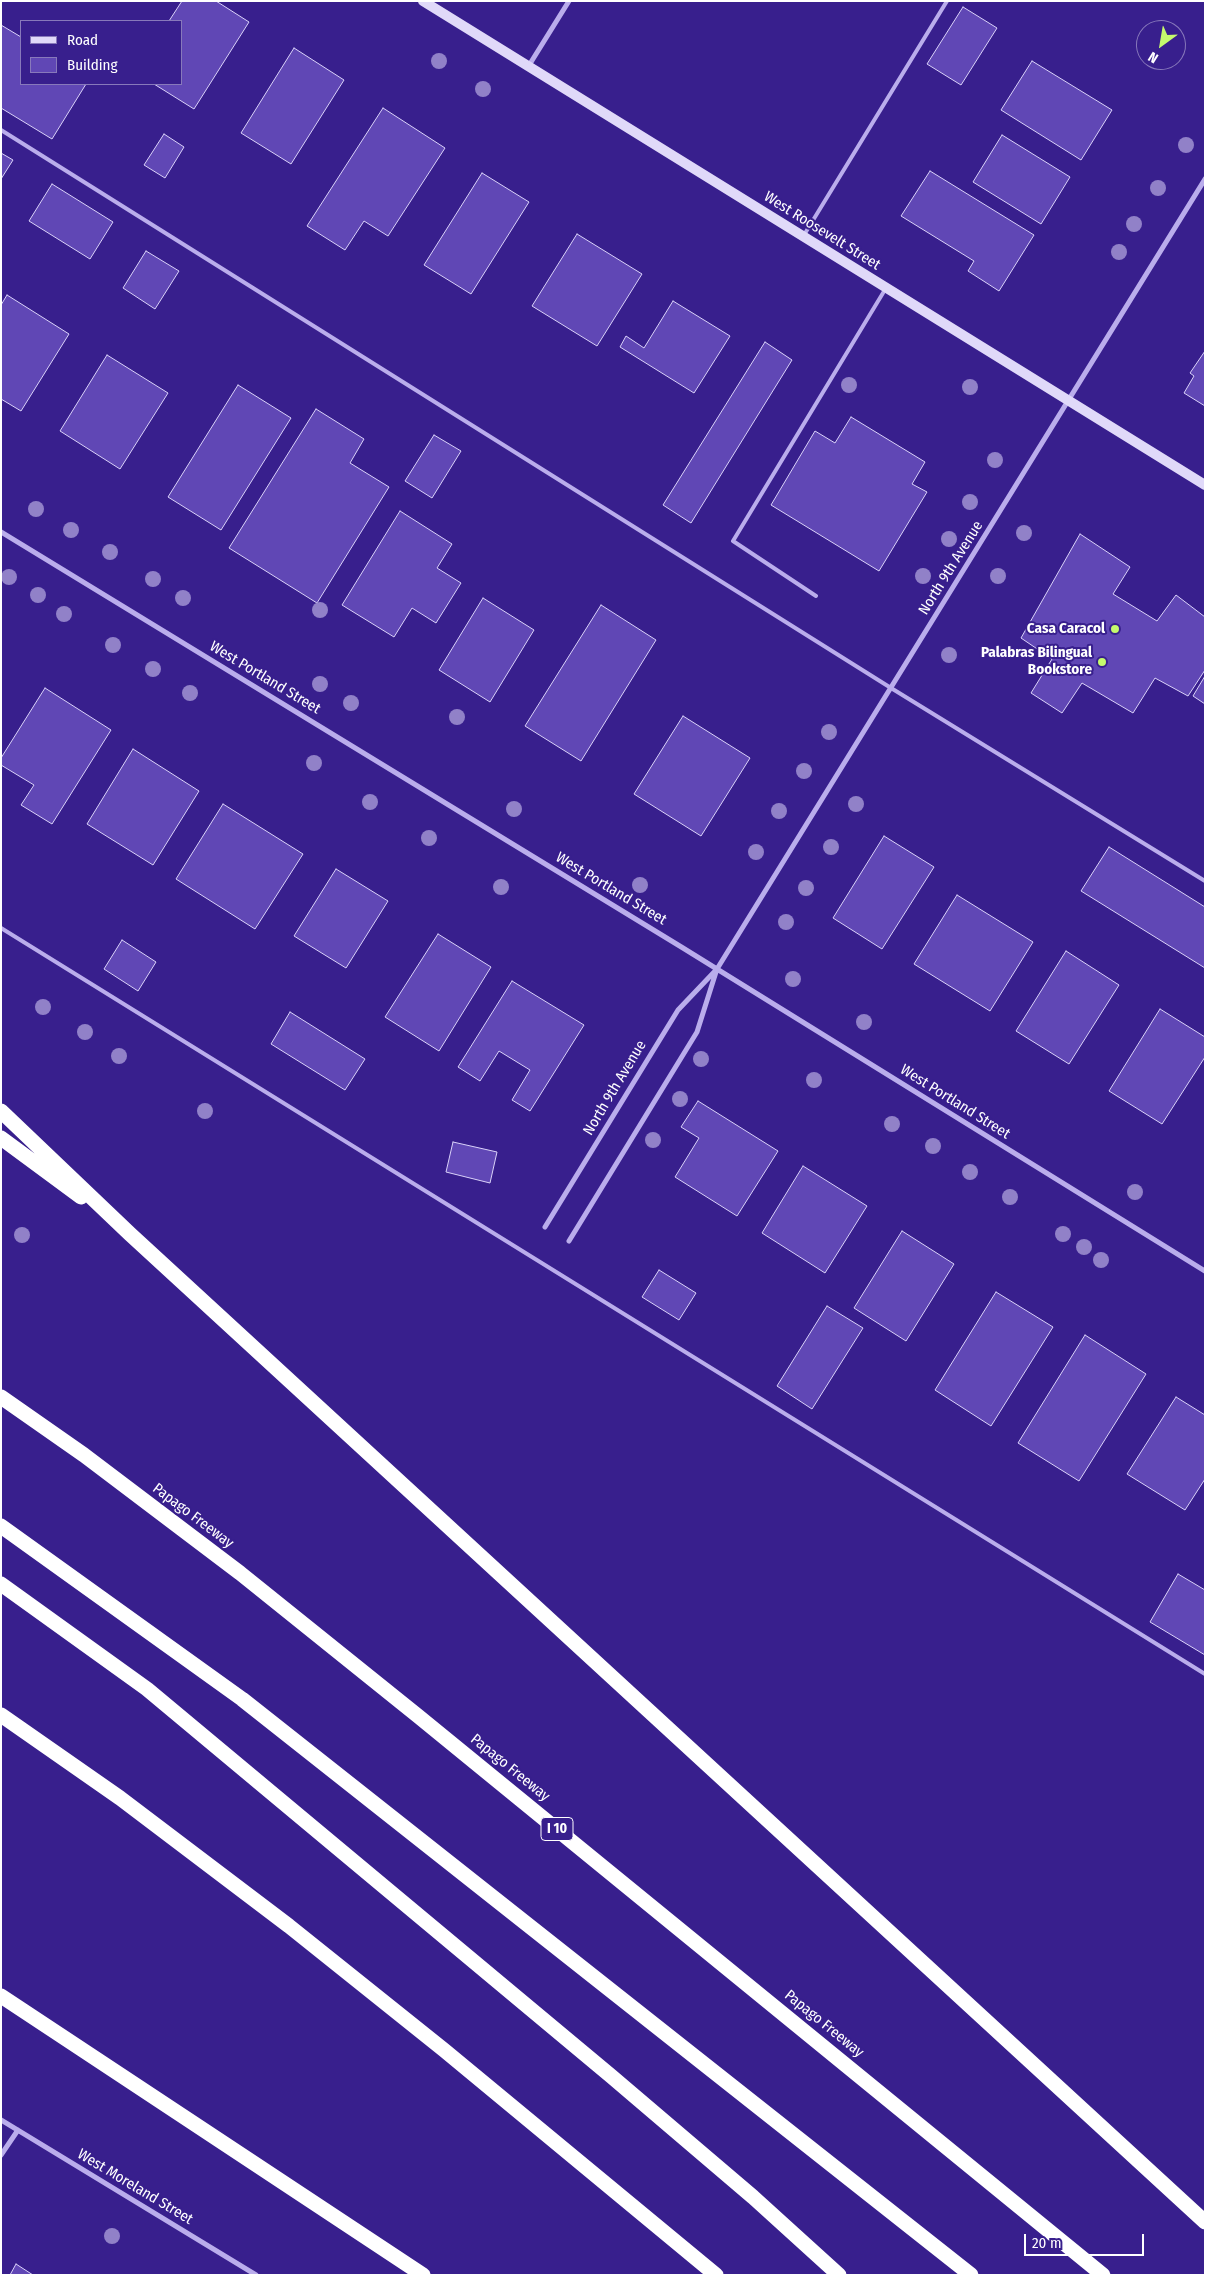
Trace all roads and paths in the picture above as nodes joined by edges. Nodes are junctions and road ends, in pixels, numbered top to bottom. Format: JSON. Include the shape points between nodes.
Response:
{"nodes":[{"id":1,"x":423,"y":1,"type":"edge"},
{"id":2,"x":569,"y":1,"type":"edge"},
{"id":3,"x":947,"y":1,"type":"edge"},
{"id":4,"x":527,"y":67,"type":"junction"},
{"id":5,"x":1,"y":130,"type":"edge"},
{"id":6,"x":1205,"y":179,"type":"edge"},
{"id":7,"x":803,"y":236,"type":"junction"},
{"id":8,"x":886,"y":288,"type":"junction"},
{"id":9,"x":1068,"y":402,"type":"junction"},
{"id":10,"x":1205,"y":486,"type":"edge"},
{"id":11,"x":1,"y":532,"type":"edge"},
{"id":12,"x":816,"y":596,"type":"dead end"},
{"id":13,"x":891,"y":688,"type":"junction"},
{"id":14,"x":1205,"y":881,"type":"edge"},
{"id":15,"x":1,"y":928,"type":"edge"},
{"id":16,"x":717,"y":969,"type":"junction"},
{"id":17,"x":1,"y":1111,"type":"edge"},
{"id":18,"x":1,"y":1138,"type":"edge"},
{"id":19,"x":545,"y":1227,"type":"dead end"},
{"id":20,"x":130,"y":1234,"type":"junction"},
{"id":21,"x":569,"y":1241,"type":"dead end"},
{"id":22,"x":1205,"y":1271,"type":"edge"},
{"id":23,"x":1,"y":1397,"type":"edge"},
{"id":24,"x":1,"y":1526,"type":"edge"},
{"id":25,"x":1,"y":1584,"type":"edge"},
{"id":26,"x":1205,"y":1674,"type":"edge"},
{"id":27,"x":1,"y":1715,"type":"edge"},
{"id":28,"x":1,"y":1996,"type":"edge"},
{"id":29,"x":1,"y":2120,"type":"edge"},
{"id":30,"x":18,"y":2130,"type":"junction"},
{"id":31,"x":1,"y":2155,"type":"edge"},
{"id":32,"x":1205,"y":2222,"type":"edge"},
{"id":33,"x":256,"y":2275,"type":"edge"},
{"id":34,"x":423,"y":2275,"type":"edge"},
{"id":35,"x":716,"y":2275,"type":"edge"},
{"id":36,"x":839,"y":2275,"type":"edge"},
{"id":37,"x":971,"y":2275,"type":"edge"},
{"id":38,"x":1103,"y":2275,"type":"edge"}],
"edges":[{"from":1,"to":4,"type":"street","name":"West Roosevelt Street"},
{"from":2,"to":4,"type":"street"},
{"from":3,"to":7,"type":"lane"},
{"from":4,"to":7,"type":"street","name":"West Roosevelt Street"},
{"from":5,"to":13,"type":"lane"},
{"from":6,"to":9,"type":"street","name":"North 9th Avenue"},
{"from":7,"to":8,"type":"street","name":"West Roosevelt Street"},
{"from":8,"to":9,"type":"street","name":"West Roosevelt Street"},
{"from":8,"to":12,"type":"lane","via":[[733,541]]},
{"from":9,"to":10,"type":"street","name":"West Roosevelt Street"},
{"from":9,"to":13,"type":"street","name":"North 9th Avenue"},
{"from":11,"to":16,"type":"street","name":"West Portland Street"},
{"from":13,"to":14,"type":"lane"},
{"from":13,"to":16,"type":"street","name":"North 9th Avenue"},
{"from":15,"to":26,"type":"lane"},
{"from":16,"to":19,"type":"street","name":"North 9th Avenue","via":[[678,1010]]},
{"from":16,"to":21,"type":"street","name":"North 9th Avenue","via":[[697,1032]]},
{"from":16,"to":22,"type":"street","name":"West Portland Street"},
{"from":17,"to":20,"type":"highway"},
{"from":18,"to":20,"type":"highway"},
{"from":20,"to":32,"type":"highway"},
{"from":23,"to":38,"type":"highway","name":"Papago Freeway","number":"I 10","via":[[84,1455],[247,1580]]},
{"from":24,"to":37,"type":"highway","via":[[242,1699]]},
{"from":25,"to":36,"type":"highway","via":[[147,1689],[611,2076]]},
{"from":27,"to":35,"type":"highway","via":[[120,1798],[289,1926]]},
{"from":28,"to":34,"type":"highway"},
{"from":29,"to":30,"type":"street","name":"West Moreland Street"},
{"from":30,"to":31,"type":"street"},
{"from":30,"to":33,"type":"street","name":"West Moreland Street"}]}
